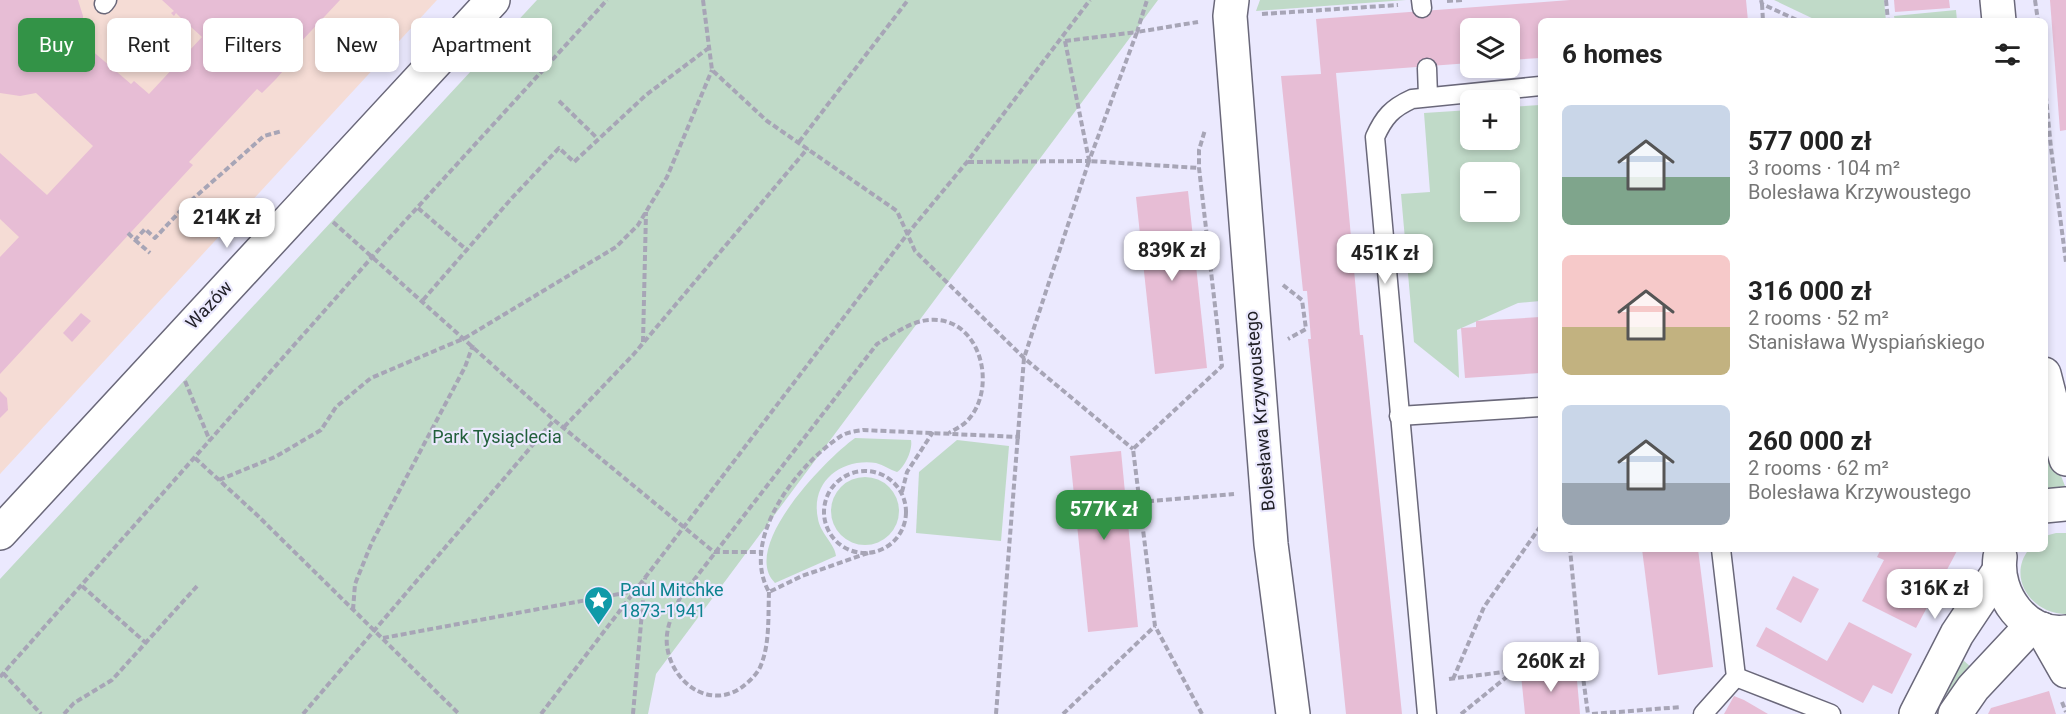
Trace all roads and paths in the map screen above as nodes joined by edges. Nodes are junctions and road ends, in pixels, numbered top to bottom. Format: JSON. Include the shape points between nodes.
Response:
{"nodes":[{"id":1,"x":493,"y":0,"type":"edge"},
{"id":2,"x":607,"y":0,"type":"edge"},
{"id":3,"x":703,"y":0,"type":"edge"},
{"id":4,"x":908,"y":0,"type":"edge"},
{"id":5,"x":1090,"y":0,"type":"edge"},
{"id":6,"x":1147,"y":0,"type":"edge"},
{"id":7,"x":1462,"y":0,"type":"edge"},
{"id":8,"x":1886,"y":0,"type":"edge"},
{"id":9,"x":1997,"y":0,"type":"edge"},
{"id":10,"x":2035,"y":0,"type":"edge"},
{"id":11,"x":1761,"y":2,"type":"edge"},
{"id":12,"x":1422,"y":4,"type":"edge"},
{"id":13,"x":1231,"y":8,"type":"edge"},
{"id":14,"x":1763,"y":18,"type":"edge"},
{"id":15,"x":1793,"y":18,"type":"edge"},
{"id":16,"x":1888,"y":18,"type":"edge"},
{"id":17,"x":1999,"y":18,"type":"edge"},
{"id":18,"x":2038,"y":18,"type":"edge"},
{"id":19,"x":1137,"y":33,"type":"junction"},
{"id":20,"x":1065,"y":41,"type":"junction"},
{"id":21,"x":1058,"y":42,"type":"junction"},
{"id":22,"x":710,"y":46,"type":"junction"},
{"id":23,"x":1426,"y":68,"type":"dead end"},
{"id":24,"x":712,"y":70,"type":"junction"},
{"id":25,"x":1538,"y":86,"type":"edge"},
{"id":26,"x":1428,"y":96,"type":"junction"},
{"id":27,"x":559,"y":101,"type":"dead end"},
{"id":28,"x":2048,"y":124,"type":"edge"},
{"id":29,"x":1205,"y":128,"type":"dead end"},
{"id":30,"x":282,"y":131,"type":"dead end"},
{"id":31,"x":597,"y":138,"type":"junction"},
{"id":32,"x":799,"y":142,"type":"junction"},
{"id":33,"x":808,"y":148,"type":"junction"},
{"id":34,"x":1089,"y":161,"type":"junction"},
{"id":35,"x":968,"y":162,"type":"junction"},
{"id":36,"x":1199,"y":168,"type":"junction"},
{"id":37,"x":418,"y":208,"type":"junction"},
{"id":38,"x":646,"y":212,"type":"junction"},
{"id":39,"x":335,"y":224,"type":"dead end"},
{"id":40,"x":2065,"y":231,"type":"edge"},
{"id":41,"x":909,"y":232,"type":"junction"},
{"id":42,"x":128,"y":233,"type":"dead end"},
{"id":43,"x":135,"y":240,"type":"junction"},
{"id":44,"x":468,"y":251,"type":"junction"},
{"id":45,"x":150,"y":253,"type":"dead end"},
{"id":46,"x":373,"y":256,"type":"junction"},
{"id":47,"x":2066,"y":262,"type":"edge"},
{"id":48,"x":423,"y":300,"type":"junction"},
{"id":49,"x":465,"y":338,"type":"junction"},
{"id":50,"x":643,"y":342,"type":"junction"},
{"id":51,"x":473,"y":345,"type":"junction"},
{"id":52,"x":1024,"y":358,"type":"junction"},
{"id":53,"x":182,"y":373,"type":"dead end"},
{"id":54,"x":2048,"y":388,"type":"edge"},
{"id":55,"x":1538,"y":407,"type":"edge"},
{"id":56,"x":1399,"y":416,"type":"junction"},
{"id":57,"x":554,"y":420,"type":"junction"},
{"id":58,"x":564,"y":427,"type":"junction"},
{"id":59,"x":933,"y":432,"type":"junction"},
{"id":60,"x":949,"y":433,"type":"junction"},
{"id":61,"x":1020,"y":437,"type":"junction"},
{"id":62,"x":210,"y":441,"type":"junction"},
{"id":63,"x":2063,"y":442,"type":"edge"},
{"id":64,"x":1133,"y":449,"type":"junction"},
{"id":65,"x":195,"y":458,"type":"junction"},
{"id":66,"x":219,"y":480,"type":"junction"},
{"id":67,"x":1266,"y":491,"type":"junction"},
{"id":68,"x":902,"y":493,"type":"junction"},
{"id":69,"x":1139,"y":502,"type":"junction"},
{"id":70,"x":2066,"y":504,"type":"edge"},
{"id":71,"x":2048,"y":506,"type":"edge"},
{"id":72,"x":685,"y":526,"type":"junction"},
{"id":73,"x":1538,"y":530,"type":"edge"},
{"id":74,"x":0,"y":533,"type":"edge"},
{"id":75,"x":714,"y":552,"type":"junction"},
{"id":76,"x":762,"y":552,"type":"junction"},
{"id":77,"x":1570,"y":552,"type":"edge"},
{"id":78,"x":1721,"y":552,"type":"edge"},
{"id":79,"x":868,"y":553,"type":"junction"},
{"id":80,"x":2000,"y":560,"type":"edge"},
{"id":81,"x":645,"y":578,"type":"junction"},
{"id":82,"x":198,"y":585,"type":"dead end"},
{"id":83,"x":82,"y":586,"type":"junction"},
{"id":84,"x":635,"y":591,"type":"junction"},
{"id":85,"x":769,"y":592,"type":"junction"},
{"id":86,"x":353,"y":610,"type":"junction"},
{"id":87,"x":1155,"y":626,"type":"junction"},
{"id":88,"x":2047,"y":629,"type":"edge"},
{"id":89,"x":375,"y":632,"type":"junction"},
{"id":90,"x":382,"y":639,"type":"junction"},
{"id":91,"x":146,"y":643,"type":"junction"},
{"id":92,"x":1581,"y":662,"type":"junction"},
{"id":93,"x":1514,"y":671,"type":"junction"},
{"id":94,"x":2066,"y":671,"type":"edge"},
{"id":95,"x":1,"y":675,"type":"edge"},
{"id":96,"x":1736,"y":677,"type":"junction"},
{"id":97,"x":1453,"y":679,"type":"junction"},
{"id":98,"x":1424,"y":682,"type":"junction"},
{"id":99,"x":1707,"y":709,"type":"edge"},
{"id":100,"x":41,"y":714,"type":"edge"},
{"id":101,"x":64,"y":714,"type":"edge"},
{"id":102,"x":303,"y":714,"type":"edge"},
{"id":103,"x":459,"y":714,"type":"edge"},
{"id":104,"x":542,"y":714,"type":"edge"},
{"id":105,"x":633,"y":714,"type":"edge"},
{"id":106,"x":996,"y":714,"type":"edge"},
{"id":107,"x":1063,"y":714,"type":"edge"},
{"id":108,"x":1202,"y":714,"type":"edge"},
{"id":109,"x":1293,"y":714,"type":"edge"},
{"id":110,"x":1427,"y":714,"type":"edge"},
{"id":111,"x":1461,"y":714,"type":"edge"},
{"id":112,"x":1590,"y":714,"type":"edge"},
{"id":113,"x":1831,"y":714,"type":"edge"},
{"id":114,"x":1916,"y":714,"type":"edge"},
{"id":115,"x":1955,"y":714,"type":"edge"}],
"edges":[{"from":1,"to":74,"type":"street","name":"Wazów"},
{"from":2,"to":37,"type":"path"},
{"from":3,"to":22,"type":"path"},
{"from":4,"to":32,"type":"path"},
{"from":5,"to":21,"type":"path"},
{"from":6,"to":19,"type":"path"},
{"from":7,"to":12,"type":"path"},
{"from":8,"to":16,"type":"path"},
{"from":9,"to":17,"type":"street"},
{"from":10,"to":18,"type":"path"},
{"from":11,"to":14,"type":"path"},
{"from":11,"to":15,"type":"path"},
{"from":12,"to":13,"type":"path"},
{"from":13,"to":19,"type":"path"},
{"from":13,"to":67,"type":"street","name":"Bolesława Krzywoustego"},
{"from":19,"to":20,"type":"path"},
{"from":19,"to":34,"type":"path"},
{"from":20,"to":21,"type":"path"},
{"from":20,"to":34,"type":"path"},
{"from":21,"to":35,"type":"path"},
{"from":22,"to":24,"type":"path"},
{"from":22,"to":31,"type":"path"},
{"from":23,"to":26,"type":"lane"},
{"from":24,"to":32,"type":"path","via":[[767,121]]},
{"from":24,"to":38,"type":"path","via":[[667,177]]},
{"from":25,"to":26,"type":"lane"},
{"from":26,"to":56,"type":"lane","via":[[1395,107],[1382,120],[1376,137]]},
{"from":27,"to":31,"type":"path"},
{"from":28,"to":40,"type":"path"},
{"from":29,"to":36,"type":"path"},
{"from":30,"to":43,"type":"path","via":[[264,136],[185,206],[156,238],[145,229]]},
{"from":31,"to":44,"type":"path","via":[[574,162],[559,148]]},
{"from":32,"to":33,"type":"path"},
{"from":33,"to":41,"type":"path","via":[[897,211]]},
{"from":33,"to":50,"type":"path"},
{"from":34,"to":35,"type":"path"},
{"from":34,"to":36,"type":"path"},
{"from":34,"to":52,"type":"path"},
{"from":35,"to":41,"type":"path"},
{"from":36,"to":64,"type":"path","via":[[1222,366]]},
{"from":37,"to":44,"type":"path"},
{"from":37,"to":46,"type":"path"},
{"from":38,"to":49,"type":"path","via":[[616,247]]},
{"from":38,"to":50,"type":"path"},
{"from":39,"to":46,"type":"path"},
{"from":40,"to":47,"type":"path"},
{"from":41,"to":52,"type":"path","via":[[915,250]]},
{"from":41,"to":72,"type":"path"},
{"from":42,"to":43,"type":"path"},
{"from":43,"to":45,"type":"path"},
{"from":44,"to":48,"type":"path"},
{"from":46,"to":48,"type":"path"},
{"from":46,"to":62,"type":"path"},
{"from":48,"to":49,"type":"path"},
{"from":49,"to":51,"type":"path"},
{"from":49,"to":66,"type":"path","via":[[371,378],[336,407],[321,430]]},
{"from":50,"to":58,"type":"path"},
{"from":51,"to":57,"type":"path"},
{"from":51,"to":86,"type":"path","via":[[372,542],[355,584]]},
{"from":52,"to":61,"type":"path"},
{"from":52,"to":64,"type":"path"},
{"from":53,"to":62,"type":"path"},
{"from":54,"to":63,"type":"street"},
{"from":55,"to":56,"type":"lane"},
{"from":56,"to":98,"type":"lane"},
{"from":57,"to":58,"type":"path"},
{"from":57,"to":89,"type":"path"},
{"from":58,"to":72,"type":"path"},
{"from":59,"to":60,"type":"path"},
{"from":59,"to":68,"type":"path","via":[[907,472]]},
{"from":59,"to":76,"type":"path","via":[[864,430],[843,435],[808,466],[773,510]]},
{"from":60,"to":61,"type":"path"},
{"from":60,"to":75,"type":"path","via":[[967,422],[978,407],[984,388],[983,366],[975,345],[963,330],[944,321],[923,321],[878,344]]},
{"from":61,"to":106,"type":"path"},
{"from":62,"to":65,"type":"path"},
{"from":64,"to":69,"type":"path"},
{"from":65,"to":66,"type":"path"},
{"from":65,"to":83,"type":"path"},
{"from":66,"to":86,"type":"path"},
{"from":67,"to":69,"type":"path"},
{"from":67,"to":109,"type":"street","name":"Bolesława Krzywoustego"},
{"from":68,"to":79,"type":"path","via":[[906,519],[901,532],[882,550]]},
{"from":68,"to":79,"type":"path","via":[[894,482],[869,470],[843,477],[832,486],[826,498],[825,525],[842,546]]},
{"from":69,"to":87,"type":"path"},
{"from":70,"to":71,"type":"street"},
{"from":72,"to":75,"type":"path"},
{"from":72,"to":81,"type":"path"},
{"from":73,"to":97,"type":"path","via":[[1484,607]]},
{"from":75,"to":76,"type":"path"},
{"from":75,"to":85,"type":"path","via":[[680,598],[669,621],[667,646],[681,677],[690,686],[700,693],[728,696],[750,681],[761,666]]},
{"from":76,"to":85,"type":"path","via":[[763,582]]},
{"from":77,"to":92,"type":"path"},
{"from":78,"to":96,"type":"lane"},
{"from":79,"to":85,"type":"path"},
{"from":80,"to":88,"type":"street","via":[[2003,592],[2015,611]]},
{"from":80,"to":114,"type":"street"},
{"from":81,"to":84,"type":"path"},
{"from":81,"to":105,"type":"path"},
{"from":82,"to":91,"type":"path"},
{"from":83,"to":91,"type":"path"},
{"from":83,"to":95,"type":"path"},
{"from":84,"to":90,"type":"path"},
{"from":84,"to":104,"type":"path"},
{"from":86,"to":89,"type":"path"},
{"from":87,"to":107,"type":"path"},
{"from":87,"to":108,"type":"path"},
{"from":88,"to":94,"type":"street"},
{"from":88,"to":115,"type":"street","via":[[1973,688]]},
{"from":89,"to":90,"type":"path"},
{"from":89,"to":102,"type":"path"},
{"from":90,"to":103,"type":"path"},
{"from":91,"to":101,"type":"path","via":[[112,680],[74,703]]},
{"from":92,"to":93,"type":"path"},
{"from":92,"to":112,"type":"path"},
{"from":93,"to":97,"type":"path"},
{"from":93,"to":111,"type":"path"},
{"from":95,"to":100,"type":"path"},
{"from":96,"to":99,"type":"lane"},
{"from":96,"to":113,"type":"lane"},
{"from":97,"to":98,"type":"path"},
{"from":98,"to":110,"type":"lane"},
{"from":99,"to":112,"type":"path"}]}
